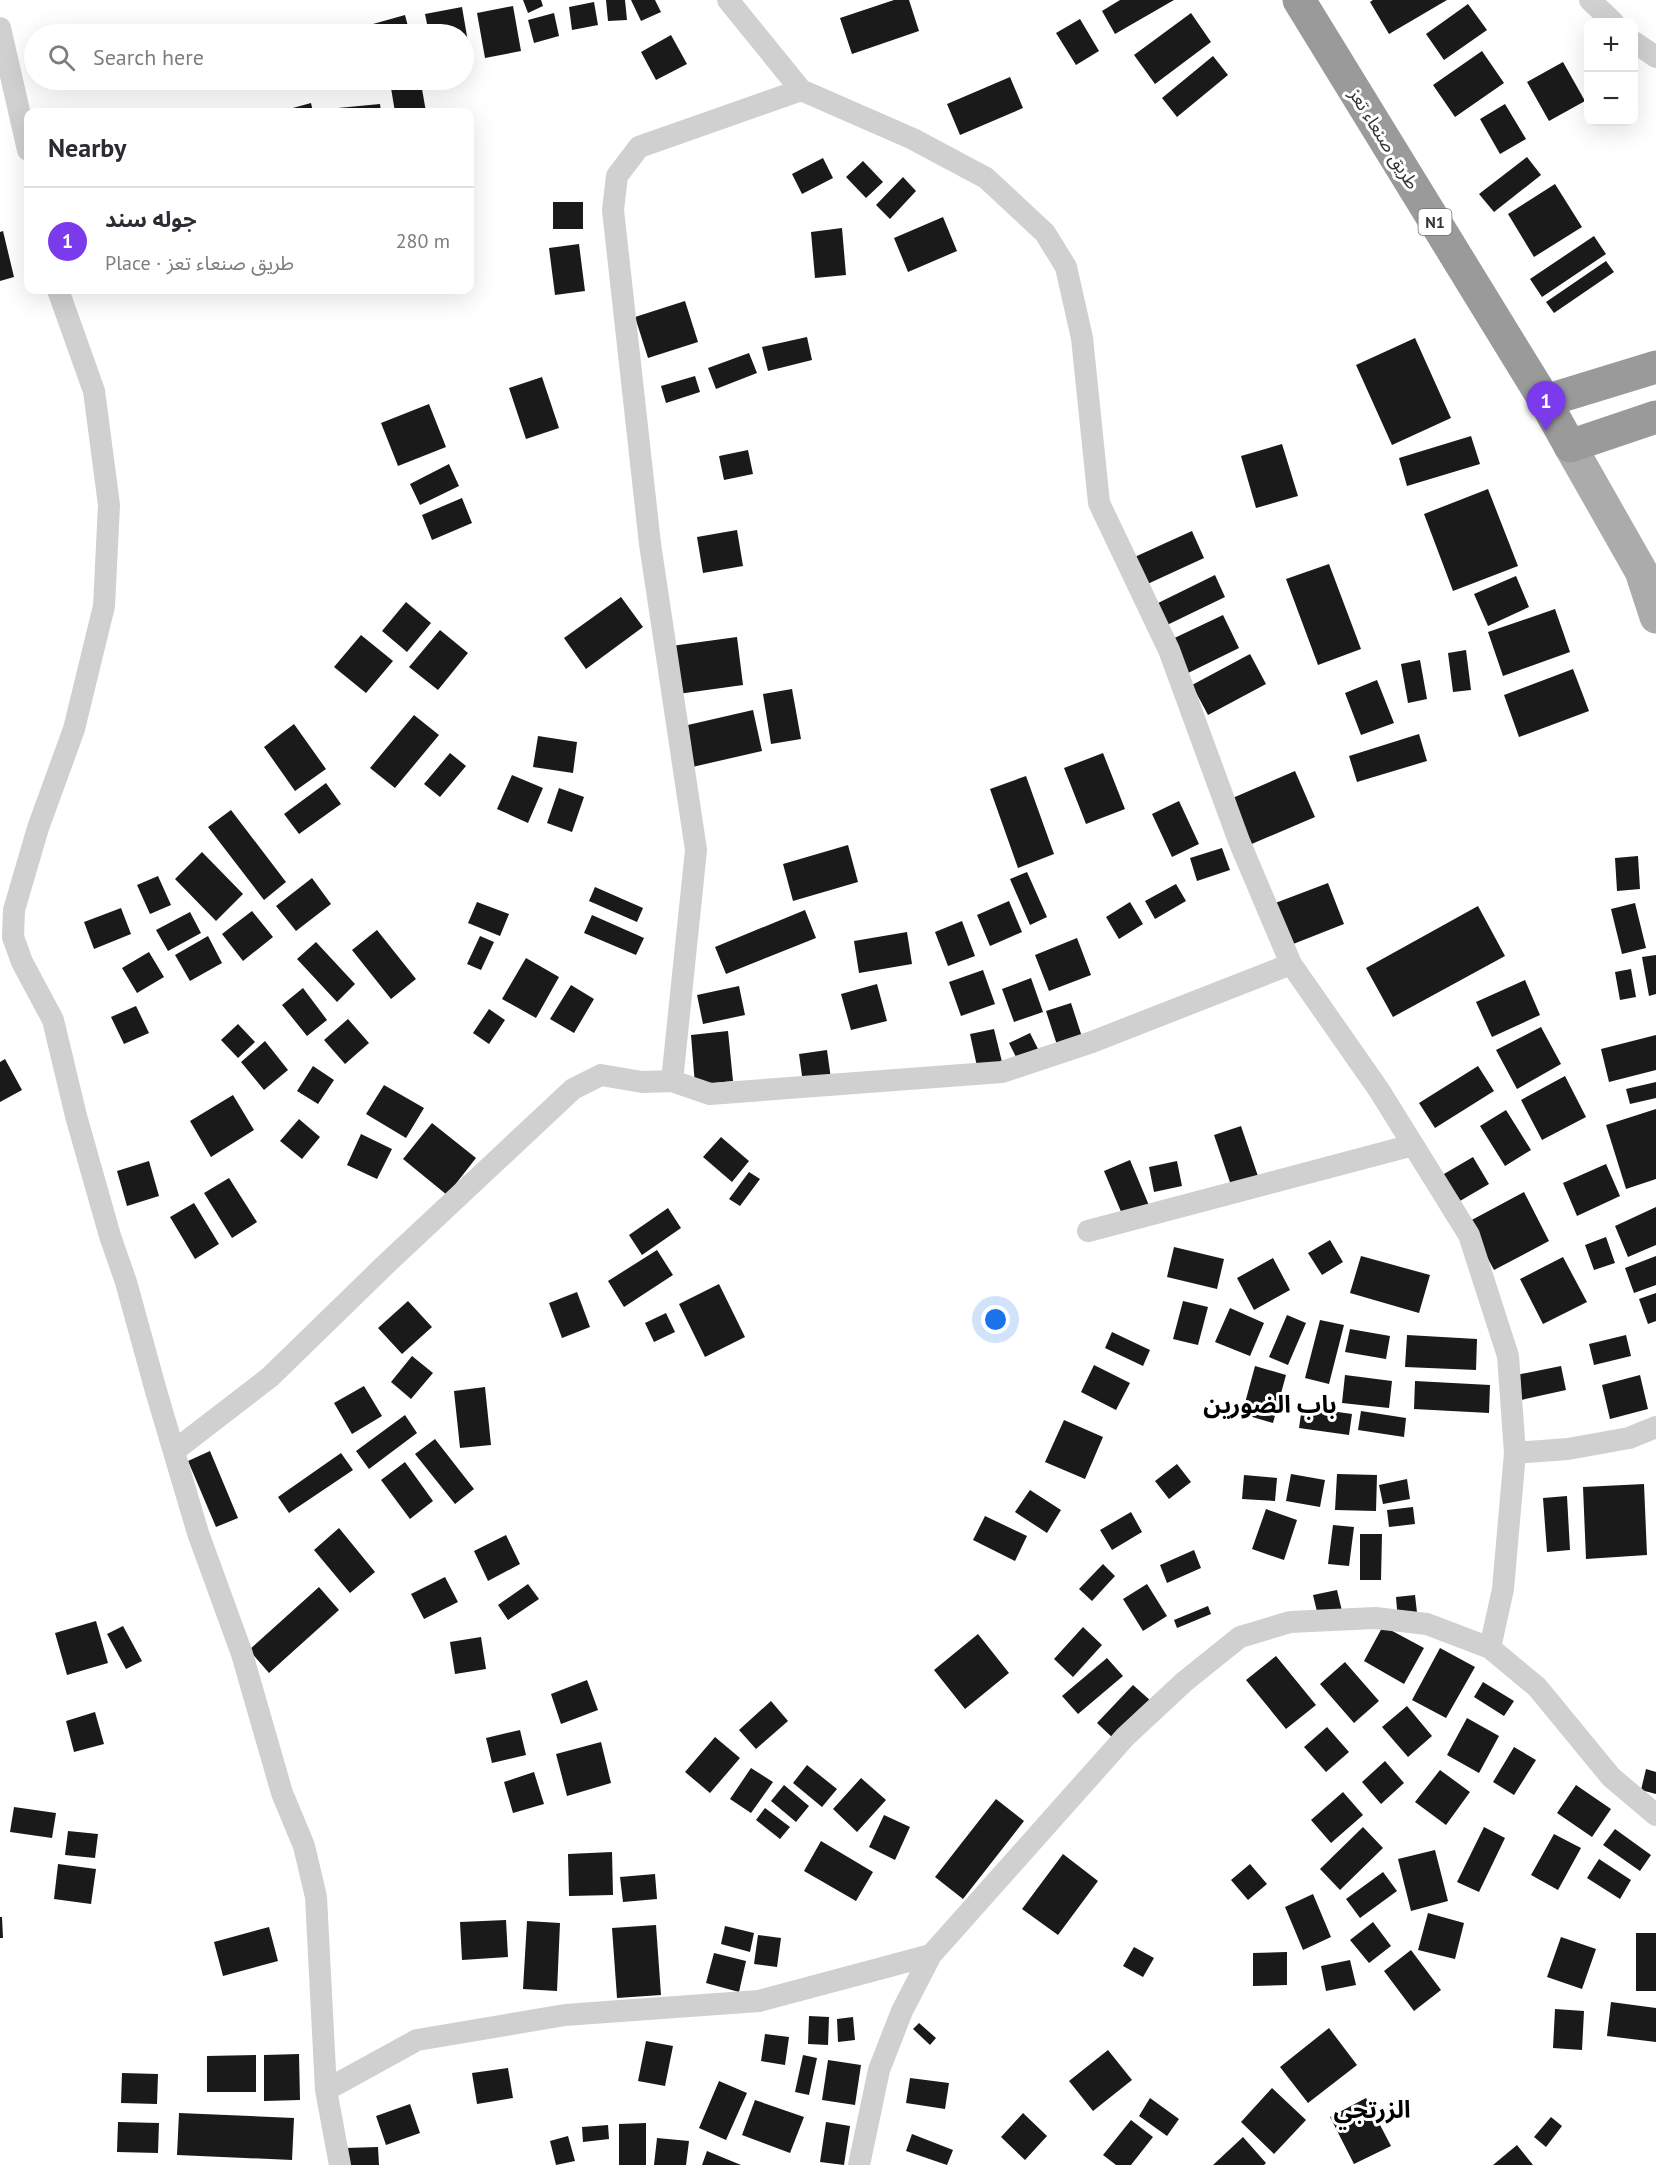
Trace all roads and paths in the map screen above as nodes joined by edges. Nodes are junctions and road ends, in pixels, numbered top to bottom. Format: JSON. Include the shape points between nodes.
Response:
{"nodes":[{"id":1,"x":728,"y":0,"type":"edge"},
{"id":2,"x":1299,"y":0,"type":"edge"},
{"id":3,"x":1590,"y":0,"type":"edge"},
{"id":4,"x":1609,"y":18,"type":"edge"},
{"id":5,"x":0,"y":28,"type":"edge"},
{"id":6,"x":1638,"y":45,"type":"edge"},
{"id":7,"x":1656,"y":57,"type":"edge"},
{"id":8,"x":801,"y":90,"type":"junction"},
{"id":9,"x":24,"y":133,"type":"edge"},
{"id":10,"x":59,"y":294,"type":"edge"},
{"id":11,"x":1656,"y":367,"type":"edge"},
{"id":12,"x":1545,"y":401,"type":"junction"},
{"id":13,"x":1656,"y":417,"type":"edge"},
{"id":14,"x":1570,"y":446,"type":"junction"},
{"id":15,"x":1656,"y":617,"type":"edge"},
{"id":16,"x":1291,"y":964,"type":"junction"},
{"id":17,"x":672,"y":1080,"type":"junction"},
{"id":18,"x":1413,"y":1145,"type":"junction"},
{"id":19,"x":1088,"y":1230,"type":"dead end"},
{"id":20,"x":1656,"y":1427,"type":"edge"},
{"id":21,"x":174,"y":1452,"type":"junction"},
{"id":22,"x":1515,"y":1453,"type":"junction"},
{"id":23,"x":1490,"y":1648,"type":"junction"},
{"id":24,"x":1656,"y":1815,"type":"edge"},
{"id":25,"x":931,"y":1955,"type":"junction"},
{"id":26,"x":326,"y":2090,"type":"junction"},
{"id":27,"x":340,"y":2165,"type":"edge"},
{"id":28,"x":859,"y":2165,"type":"edge"}],
"edges":[{"from":1,"to":8,"type":"street"},
{"from":2,"to":12,"type":"highway","name":"طريق صنعاء تعز","number":"N1"},
{"from":3,"to":4,"type":"street"},
{"from":5,"to":9,"type":"street"},
{"from":6,"to":7,"type":"street"},
{"from":8,"to":16,"type":"street","via":[[914,139],[986,178],[1045,233],[1066,267],[1082,338],[1099,503],[1169,650],[1239,842]]},
{"from":8,"to":17,"type":"street","via":[[639,147],[617,177],[613,210],[650,544],[696,850]]},
{"from":10,"to":21,"type":"street","via":[[94,391],[109,505],[104,606],[74,729],[38,828],[14,910],[14,937],[22,962],[52,1020]]},
{"from":11,"to":12,"type":"highway"},
{"from":12,"to":14,"type":"highway","name":"طريق صنعاء تعز","number":"N1"},
{"from":13,"to":14,"type":"highway"},
{"from":14,"to":15,"type":"main road","via":[[1641,571]]},
{"from":16,"to":17,"type":"street","via":[[1092,1042],[1002,1071],[710,1094]]},
{"from":16,"to":18,"type":"street"},
{"from":17,"to":21,"type":"street","via":[[642,1082],[601,1075],[573,1089],[270,1377]]},
{"from":18,"to":19,"type":"street"},
{"from":18,"to":22,"type":"street","via":[[1469,1235],[1508,1356]]},
{"from":20,"to":22,"type":"street","via":[[1629,1438]]},
{"from":21,"to":26,"type":"street","via":[[198,1533],[242,1654],[282,1793],[304,1846],[316,1897]]},
{"from":22,"to":23,"type":"street","via":[[1503,1589]]},
{"from":23,"to":24,"type":"street","via":[[1537,1687],[1611,1777]]},
{"from":23,"to":25,"type":"street","via":[[1427,1624],[1375,1618],[1290,1622],[1240,1637],[1125,1737]]},
{"from":25,"to":26,"type":"street","via":[[759,2001],[565,2015],[417,2040]]},
{"from":25,"to":28,"type":"street","via":[[902,2011],[879,2070]]},
{"from":26,"to":27,"type":"street"}]}
